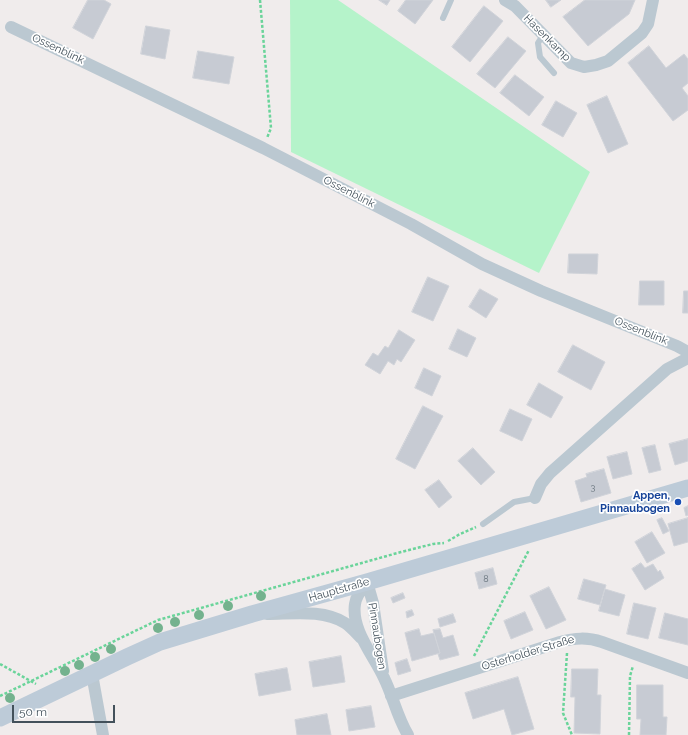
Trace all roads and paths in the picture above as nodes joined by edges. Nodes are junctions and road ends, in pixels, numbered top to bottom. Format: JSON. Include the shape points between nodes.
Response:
{"nodes":[{"id":1,"x":260,"y":0,"type":"edge"},
{"id":2,"x":451,"y":0,"type":"edge"},
{"id":3,"x":505,"y":0,"type":"edge"},
{"id":4,"x":653,"y":0,"type":"edge"},
{"id":5,"x":443,"y":18,"type":"dead end"},
{"id":6,"x":11,"y":27,"type":"dead end"},
{"id":7,"x":543,"y":35,"type":"junction"},
{"id":8,"x":554,"y":73,"type":"dead end"},
{"id":9,"x":263,"y":148,"type":"junction"},
{"id":10,"x":688,"y":352,"type":"edge"},
{"id":11,"x":688,"y":358,"type":"edge"},
{"id":12,"x":688,"y":488,"type":"edge"},
{"id":13,"x":535,"y":498,"type":"joint"},
{"id":14,"x":482,"y":524,"type":"joint"},
{"id":15,"x":447,"y":542,"type":"dead end"},
{"id":16,"x":532,"y":545,"type":"dead end"},
{"id":17,"x":367,"y":582,"type":"junction"},
{"id":18,"x":252,"y":614,"type":"junction"},
{"id":19,"x":361,"y":638,"type":"junction"},
{"id":20,"x":567,"y":647,"type":"dead end"},
{"id":21,"x":474,"y":656,"type":"dead end"},
{"id":22,"x":635,"y":662,"type":"dead end"},
{"id":23,"x":0,"y":664,"type":"edge"},
{"id":24,"x":688,"y":673,"type":"edge"},
{"id":25,"x":92,"y":674,"type":"junction"},
{"id":26,"x":384,"y":678,"type":"junction"},
{"id":27,"x":49,"y":694,"type":"junction"},
{"id":28,"x":391,"y":696,"type":"junction"},
{"id":29,"x":0,"y":718,"type":"edge"},
{"id":30,"x":103,"y":735,"type":"edge"},
{"id":31,"x":408,"y":735,"type":"edge"},
{"id":32,"x":572,"y":735,"type":"edge"},
{"id":33,"x":629,"y":735,"type":"edge"}],
"edges":[{"from":1,"to":9,"type":"path","via":[[271,128]]},
{"from":2,"to":5,"type":"lane"},
{"from":3,"to":7,"type":"street","name":"Hasenkamp","via":[[515,6]]},
{"from":4,"to":7,"type":"street","name":"Hasenkamp","via":[[648,24],[642,33],[608,61],[596,65],[584,67],[571,63]]},
{"from":6,"to":9,"type":"street","name":"Ossenblink"},
{"from":7,"to":8,"type":"lane","via":[[538,43],[540,57]]},
{"from":9,"to":10,"type":"street","name":"Ossenblink","via":[[411,224],[482,264]]},
{"from":11,"to":13,"type":"street","via":[[667,368],[550,473],[541,484]]},
{"from":12,"to":17,"type":"main road","name":"Hauptstraße"},
{"from":13,"to":14,"type":"lane","via":[[514,502]]},
{"from":14,"to":15,"type":"path"},
{"from":16,"to":21,"type":"path"},
{"from":17,"to":18,"type":"main road","name":"Hauptstraße"},
{"from":17,"to":19,"type":"street","name":"Pinnaubogen","via":[[355,603],[355,615]]},
{"from":17,"to":26,"type":"street","name":"Pinnaubogen","via":[[373,604]]},
{"from":18,"to":19,"type":"street","name":"Pinnaubogen","via":[[314,614],[332,617],[345,623]]},
{"from":18,"to":25,"type":"main road","name":"Hauptstraße","via":[[160,642]]},
{"from":19,"to":26,"type":"street","name":"Pinnaubogen"},
{"from":20,"to":32,"type":"path","via":[[563,713]]},
{"from":22,"to":33,"type":"path","via":[[630,676]]},
{"from":23,"to":27,"type":"path"},
{"from":24,"to":28,"type":"street","name":"Osterholder Straße","via":[[590,638],[578,638]]},
{"from":25,"to":27,"type":"main road","name":"Hauptstraße"},
{"from":25,"to":30,"type":"street"},
{"from":26,"to":28,"type":"street","name":"Pinnaubogen"},
{"from":27,"to":29,"type":"main road","name":"Hauptstraße"},
{"from":28,"to":31,"type":"street","name":"Pinnaubogen"}]}
